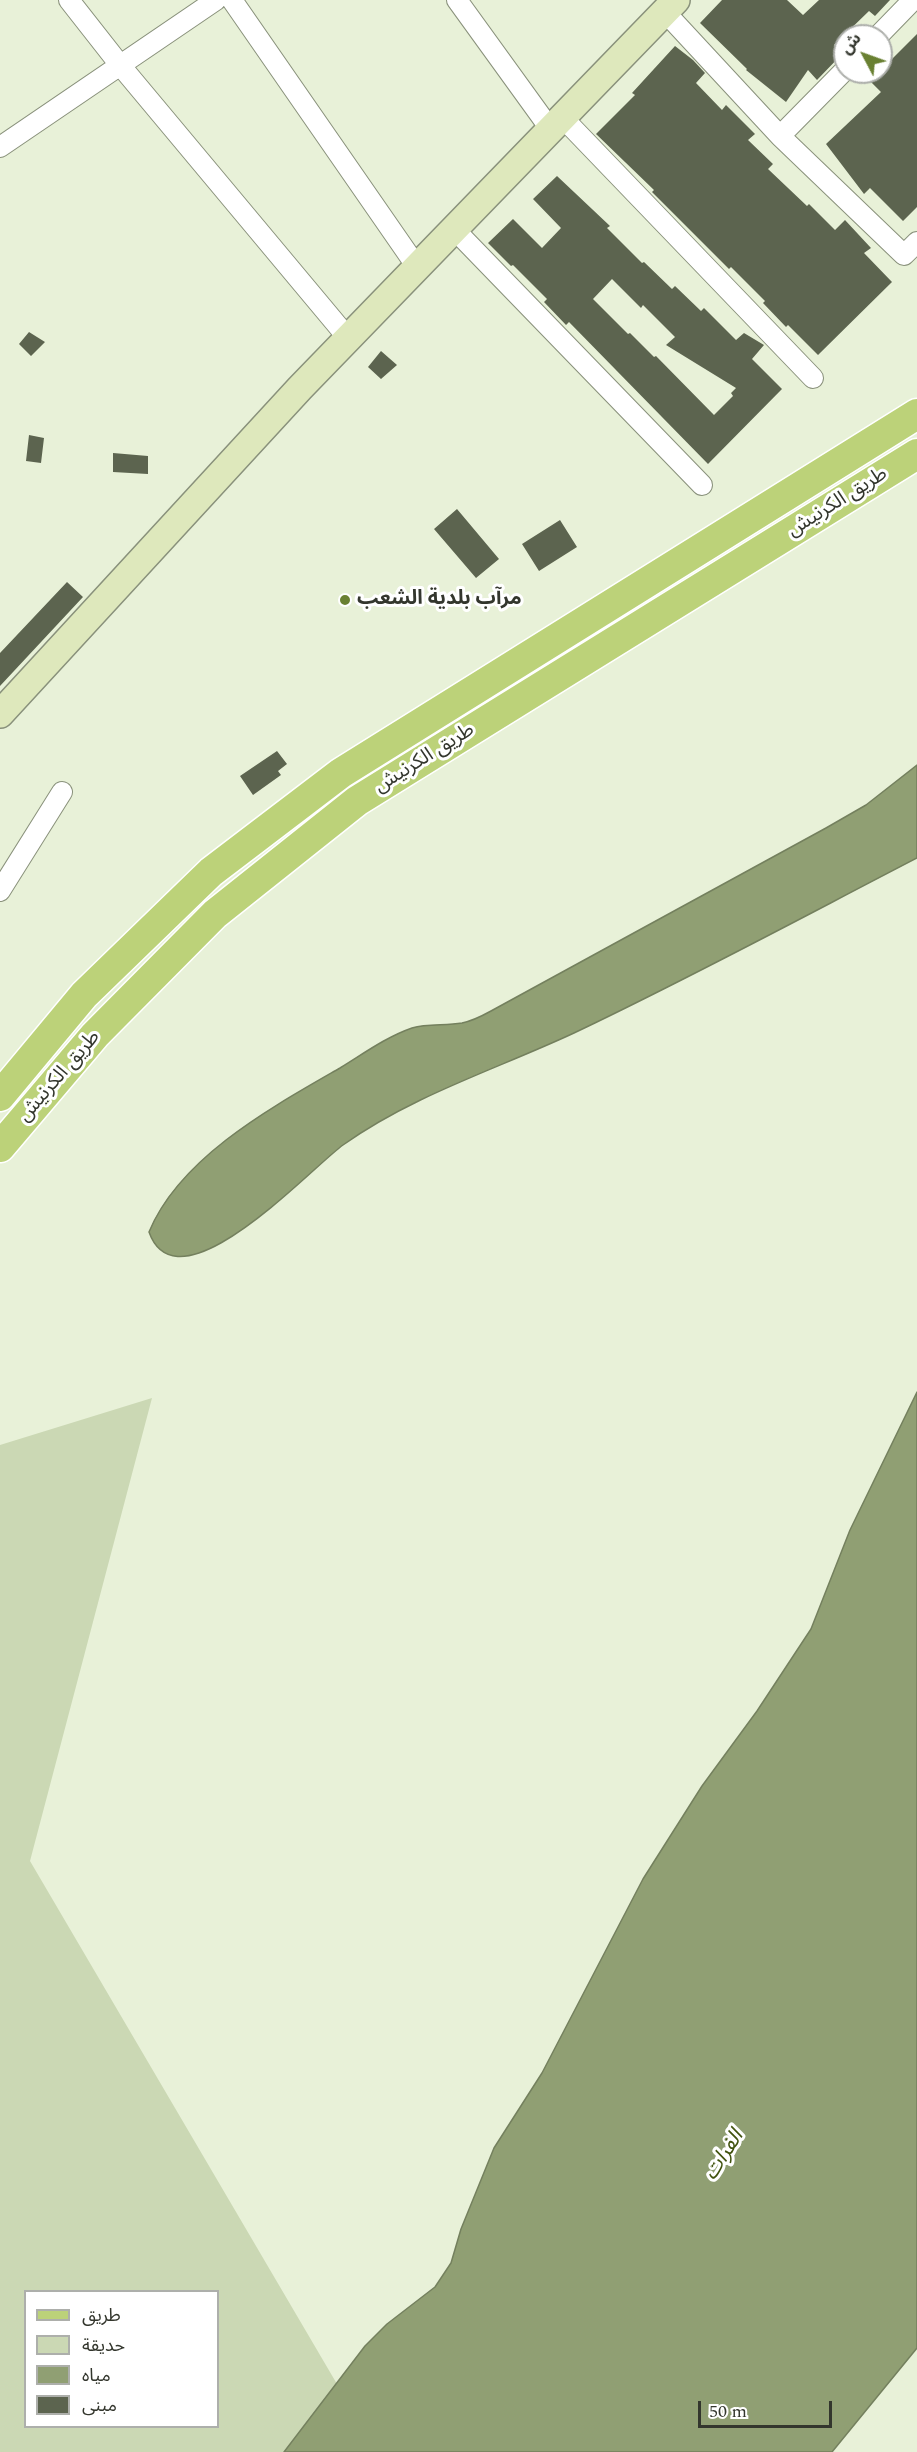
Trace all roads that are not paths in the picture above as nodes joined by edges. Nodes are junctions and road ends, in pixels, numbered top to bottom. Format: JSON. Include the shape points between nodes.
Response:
{"nodes":[{"id":1,"x":69,"y":0,"type":"edge"},
{"id":2,"x":216,"y":0,"type":"edge"},
{"id":3,"x":232,"y":0,"type":"edge"},
{"id":4,"x":457,"y":0,"type":"edge"},
{"id":5,"x":913,"y":0,"type":"edge"},
{"id":6,"x":670,"y":6,"type":"edge"},
{"id":7,"x":890,"y":24,"type":"edge"},
{"id":8,"x":120,"y":65,"type":"junction"},
{"id":9,"x":833,"y":82,"type":"edge"},
{"id":10,"x":557,"y":124,"type":"junction"},
{"id":11,"x":780,"y":136,"type":"junction"},
{"id":12,"x":0,"y":147,"type":"edge"},
{"id":13,"x":454,"y":229,"type":"junction"},
{"id":14,"x":917,"y":242,"type":"edge"},
{"id":15,"x":417,"y":267,"type":"junction"},
{"id":16,"x":348,"y":338,"type":"junction"},
{"id":17,"x":813,"y":378,"type":"dead end"},
{"id":18,"x":917,"y":414,"type":"edge"},
{"id":19,"x":917,"y":454,"type":"edge"},
{"id":20,"x":702,"y":485,"type":"dead end"},
{"id":21,"x":0,"y":714,"type":"edge"},
{"id":22,"x":62,"y":792,"type":"dead end"},
{"id":23,"x":0,"y":891,"type":"edge"},
{"id":24,"x":1,"y":1093,"type":"edge"},
{"id":25,"x":0,"y":1147,"type":"edge"}],
"edges":[{"from":1,"to":8,"type":"street"},
{"from":2,"to":8,"type":"street"},
{"from":3,"to":15,"type":"street"},
{"from":4,"to":10,"type":"street"},
{"from":5,"to":7,"type":"street"},
{"from":6,"to":10,"type":"street"},
{"from":6,"to":11,"type":"street"},
{"from":8,"to":12,"type":"street"},
{"from":8,"to":16,"type":"street"},
{"from":9,"to":11,"type":"street"},
{"from":10,"to":13,"type":"street"},
{"from":10,"to":17,"type":"street"},
{"from":11,"to":14,"type":"street","via":[[904,255]]},
{"from":13,"to":15,"type":"street"},
{"from":13,"to":20,"type":"street"},
{"from":15,"to":16,"type":"street"},
{"from":16,"to":21,"type":"street"},
{"from":18,"to":24,"type":"main road","name":"طريق الكرنيش","via":[[341,773],[211,872],[84,995]]},
{"from":19,"to":25,"type":"main road","name":"طريق الكرنيش","via":[[357,801],[215,914],[95,1035]]},
{"from":22,"to":23,"type":"street"}]}
